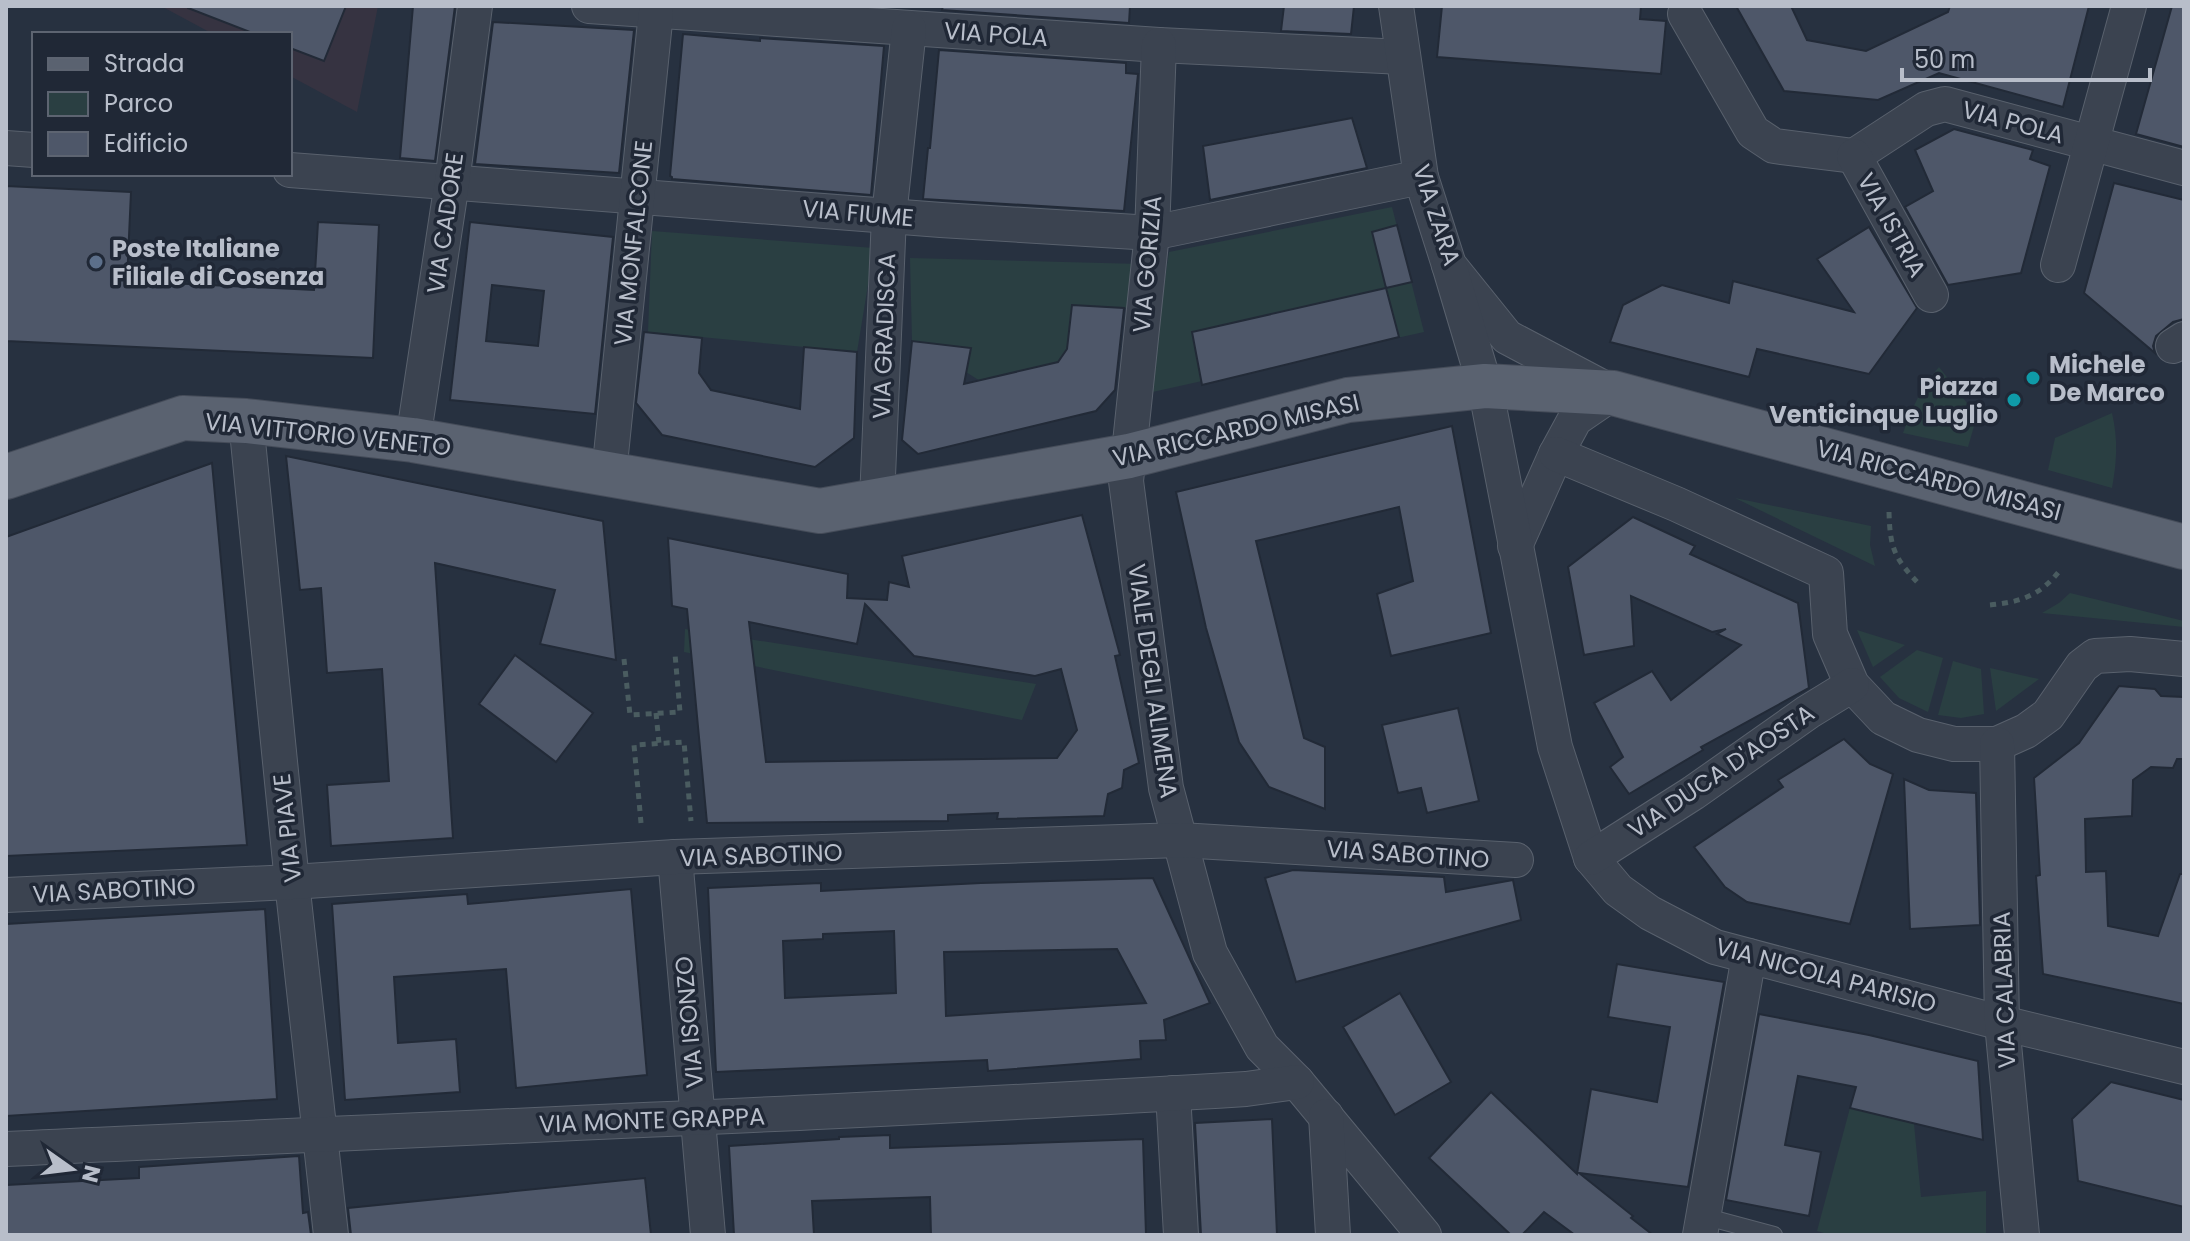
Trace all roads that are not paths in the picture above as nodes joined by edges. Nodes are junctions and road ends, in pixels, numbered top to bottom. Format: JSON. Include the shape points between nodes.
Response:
{"nodes":[{"id":1,"x":475,"y":6,"type":"edge"},
{"id":2,"x":589,"y":6,"type":"edge"},
{"id":3,"x":1396,"y":6,"type":"edge"},
{"id":4,"x":2129,"y":6,"type":"edge"},
{"id":5,"x":656,"y":12,"type":"junction"},
{"id":6,"x":1685,"y":14,"type":"dead end"},
{"id":7,"x":909,"y":29,"type":"junction"},
{"id":8,"x":1159,"y":45,"type":"junction"},
{"id":9,"x":1403,"y":57,"type":"junction"},
{"id":10,"x":6,"y":134,"type":"edge"},
{"id":11,"x":2091,"y":144,"type":"junction"},
{"id":12,"x":32,"y":147,"type":"edge"},
{"id":13,"x":6,"y":148,"type":"edge"},
{"id":14,"x":32,"y":148,"type":"edge"},
{"id":15,"x":1854,"y":156,"type":"junction"},
{"id":16,"x":2184,"y":168,"type":"edge"},
{"id":17,"x":292,"y":170,"type":"edge"},
{"id":18,"x":1421,"y":177,"type":"junction"},
{"id":19,"x":452,"y":182,"type":"junction"},
{"id":20,"x":638,"y":196,"type":"junction"},
{"id":21,"x":889,"y":216,"type":"junction"},
{"id":22,"x":1152,"y":233,"type":"junction"},
{"id":23,"x":1449,"y":265,"type":"junction"},
{"id":24,"x":2058,"y":265,"type":"dead end"},
{"id":25,"x":1931,"y":295,"type":"dead end"},
{"id":26,"x":1485,"y":386,"type":"junction"},
{"id":27,"x":1613,"y":393,"type":"junction"},
{"id":28,"x":246,"y":421,"type":"junction"},
{"id":29,"x":413,"y":440,"type":"junction"},
{"id":30,"x":1556,"y":454,"type":"junction"},
{"id":31,"x":1127,"y":469,"type":"junction"},
{"id":32,"x":609,"y":474,"type":"junction"},
{"id":33,"x":6,"y":477,"type":"edge"},
{"id":34,"x":877,"y":500,"type":"junction"},
{"id":35,"x":1515,"y":546,"type":"junction"},
{"id":36,"x":2184,"y":547,"type":"edge"},
{"id":37,"x":2184,"y":659,"type":"edge"},
{"id":38,"x":1852,"y":685,"type":"junction"},
{"id":39,"x":1997,"y":744,"type":"junction"},
{"id":40,"x":1180,"y":840,"type":"junction"},
{"id":41,"x":675,"y":857,"type":"junction"},
{"id":42,"x":1591,"y":858,"type":"junction"},
{"id":43,"x":1516,"y":860,"type":"dead end"},
{"id":44,"x":292,"y":882,"type":"junction"},
{"id":45,"x":6,"y":895,"type":"edge"},
{"id":46,"x":1749,"y":956,"type":"junction"},
{"id":47,"x":2002,"y":1023,"type":"junction"},
{"id":48,"x":2184,"y":1067,"type":"edge"},
{"id":49,"x":1297,"y":1082,"type":"junction"},
{"id":50,"x":1173,"y":1093,"type":"junction"},
{"id":51,"x":1326,"y":1116,"type":"junction"},
{"id":52,"x":698,"y":1118,"type":"junction"},
{"id":53,"x":320,"y":1134,"type":"junction"},
{"id":54,"x":6,"y":1149,"type":"edge"},
{"id":55,"x":1701,"y":1225,"type":"edge"},
{"id":56,"x":331,"y":1235,"type":"edge"},
{"id":57,"x":708,"y":1235,"type":"edge"},
{"id":58,"x":1181,"y":1235,"type":"edge"},
{"id":59,"x":1333,"y":1235,"type":"edge"},
{"id":60,"x":1424,"y":1235,"type":"edge"},
{"id":61,"x":1774,"y":1235,"type":"edge"},
{"id":62,"x":2022,"y":1235,"type":"edge"}],
"edges":[{"from":1,"to":19,"type":"street","name":"VIA CADORE"},
{"from":2,"to":5,"type":"street","name":"VIA POLA"},
{"from":3,"to":9,"type":"street","name":"VIA ZARA"},
{"from":4,"to":11,"type":"street"},
{"from":5,"to":7,"type":"street","name":"VIA POLA"},
{"from":5,"to":20,"type":"street","name":"VIA MONFALCONE"},
{"from":6,"to":15,"type":"street","via":[[1753,132],[1774,146]]},
{"from":7,"to":8,"type":"street","name":"VIA POLA"},
{"from":7,"to":21,"type":"street","name":"VIA GRADISCA"},
{"from":8,"to":9,"type":"street","name":"VIA POLA"},
{"from":8,"to":22,"type":"street","name":"VIA GORIZIA"},
{"from":9,"to":18,"type":"street","name":"VIA ZARA"},
{"from":10,"to":12,"type":"lane"},
{"from":11,"to":15,"type":"street","name":"VIA POLA","via":[[1945,104],[1926,109]]},
{"from":11,"to":16,"type":"street","name":"VIA POLA"},
{"from":11,"to":24,"type":"street"},
{"from":13,"to":14,"type":"street"},
{"from":15,"to":25,"type":"street","name":"VIA ISTRIA"},
{"from":17,"to":19,"type":"street","name":"VIA FIUME"},
{"from":18,"to":22,"type":"street","name":"VIA FIUME"},
{"from":18,"to":23,"type":"street","name":"VIA ZARA"},
{"from":19,"to":20,"type":"street","name":"VIA FIUME"},
{"from":19,"to":29,"type":"street","name":"VIA CADORE"},
{"from":20,"to":21,"type":"street","name":"VIA FIUME"},
{"from":20,"to":32,"type":"street","name":"VIA MONFALCONE"},
{"from":21,"to":22,"type":"street","name":"VIA FIUME"},
{"from":21,"to":34,"type":"street","name":"VIA GRADISCA"},
{"from":22,"to":31,"type":"street","name":"VIA GORIZIA"},
{"from":23,"to":26,"type":"street","name":"VIA NICOLA PARISIO"},
{"from":23,"to":27,"type":"street","name":"VIA ZARA","via":[[1507,337]]},
{"from":26,"to":27,"type":"main road","name":"VIA RICCARDO MISASI"},
{"from":26,"to":31,"type":"main road","name":"VIA RICCARDO MISASI","via":[[1348,400]]},
{"from":26,"to":35,"type":"street","name":"VIA NICOLA PARISIO"},
{"from":27,"to":30,"type":"street","via":[[1575,419]]},
{"from":27,"to":36,"type":"main road","name":"VIA RICCARDO MISASI"},
{"from":28,"to":29,"type":"main road","name":"VIA VITTORIO VENETO"},
{"from":28,"to":33,"type":"main road","name":"VIA VITTORIO VENETO","via":[[183,418]]},
{"from":28,"to":44,"type":"street","name":"VIA PIAVE"},
{"from":29,"to":32,"type":"main road","name":"VIA VITTORIO VENETO"},
{"from":30,"to":35,"type":"street"},
{"from":30,"to":38,"type":"street","via":[[1826,573],[1830,634]]},
{"from":31,"to":34,"type":"main road","name":"VIA RICCARDO MISASI"},
{"from":31,"to":40,"type":"street","name":"VIALE DEGLI ALIMENA","via":[[1166,788]]},
{"from":32,"to":34,"type":"main road","name":"VIA RICCARDO MISASI","via":[[820,511]]},
{"from":35,"to":42,"type":"street","name":"VIA NICOLA PARISIO","via":[[1555,747]]},
{"from":37,"to":39,"type":"street","via":[[2095,656],[2048,715]]},
{"from":38,"to":39,"type":"street","via":[[1883,718],[1918,735],[1954,744]]},
{"from":38,"to":42,"type":"street","name":"VIA DUCA D'AOSTA"},
{"from":39,"to":47,"type":"street","name":"VIA CALABRIA"},
{"from":40,"to":41,"type":"street","name":"VIA SABOTINO"},
{"from":40,"to":43,"type":"street","name":"VIA SABOTINO"},
{"from":40,"to":49,"type":"street","name":"VIALE DEGLI ALIMENA","via":[[1210,953],[1262,1047]]},
{"from":41,"to":44,"type":"street","name":"VIA SABOTINO"},
{"from":41,"to":52,"type":"street","name":"VIA ISONZO"},
{"from":42,"to":46,"type":"street","name":"VIA NICOLA PARISIO","via":[[1618,890],[1650,913],[1715,947]]},
{"from":44,"to":45,"type":"street","name":"VIA SABOTINO"},
{"from":44,"to":53,"type":"street","name":"VIA PIAVE"},
{"from":46,"to":47,"type":"street","name":"VIA NICOLA PARISIO"},
{"from":46,"to":55,"type":"street"},
{"from":47,"to":48,"type":"street","name":"VIA NICOLA PARISIO"},
{"from":47,"to":62,"type":"street","name":"VIA CALABRIA"},
{"from":49,"to":50,"type":"street","name":"VIA MONTE GRAPPA"},
{"from":49,"to":51,"type":"street","name":"VIALE DEGLI ALIMENA"},
{"from":50,"to":52,"type":"street","name":"VIA MONTE GRAPPA"},
{"from":50,"to":58,"type":"street"},
{"from":51,"to":59,"type":"street"},
{"from":51,"to":60,"type":"street","name":"VIALE DEGLI ALIMENA"},
{"from":52,"to":53,"type":"street","name":"VIA MONTE GRAPPA"},
{"from":52,"to":57,"type":"street","name":"VIA ISONZO"},
{"from":53,"to":54,"type":"street","name":"VIA MONTE GRAPPA"},
{"from":53,"to":56,"type":"street","name":"VIA PIAVE"},
{"from":55,"to":61,"type":"lane"}]}
